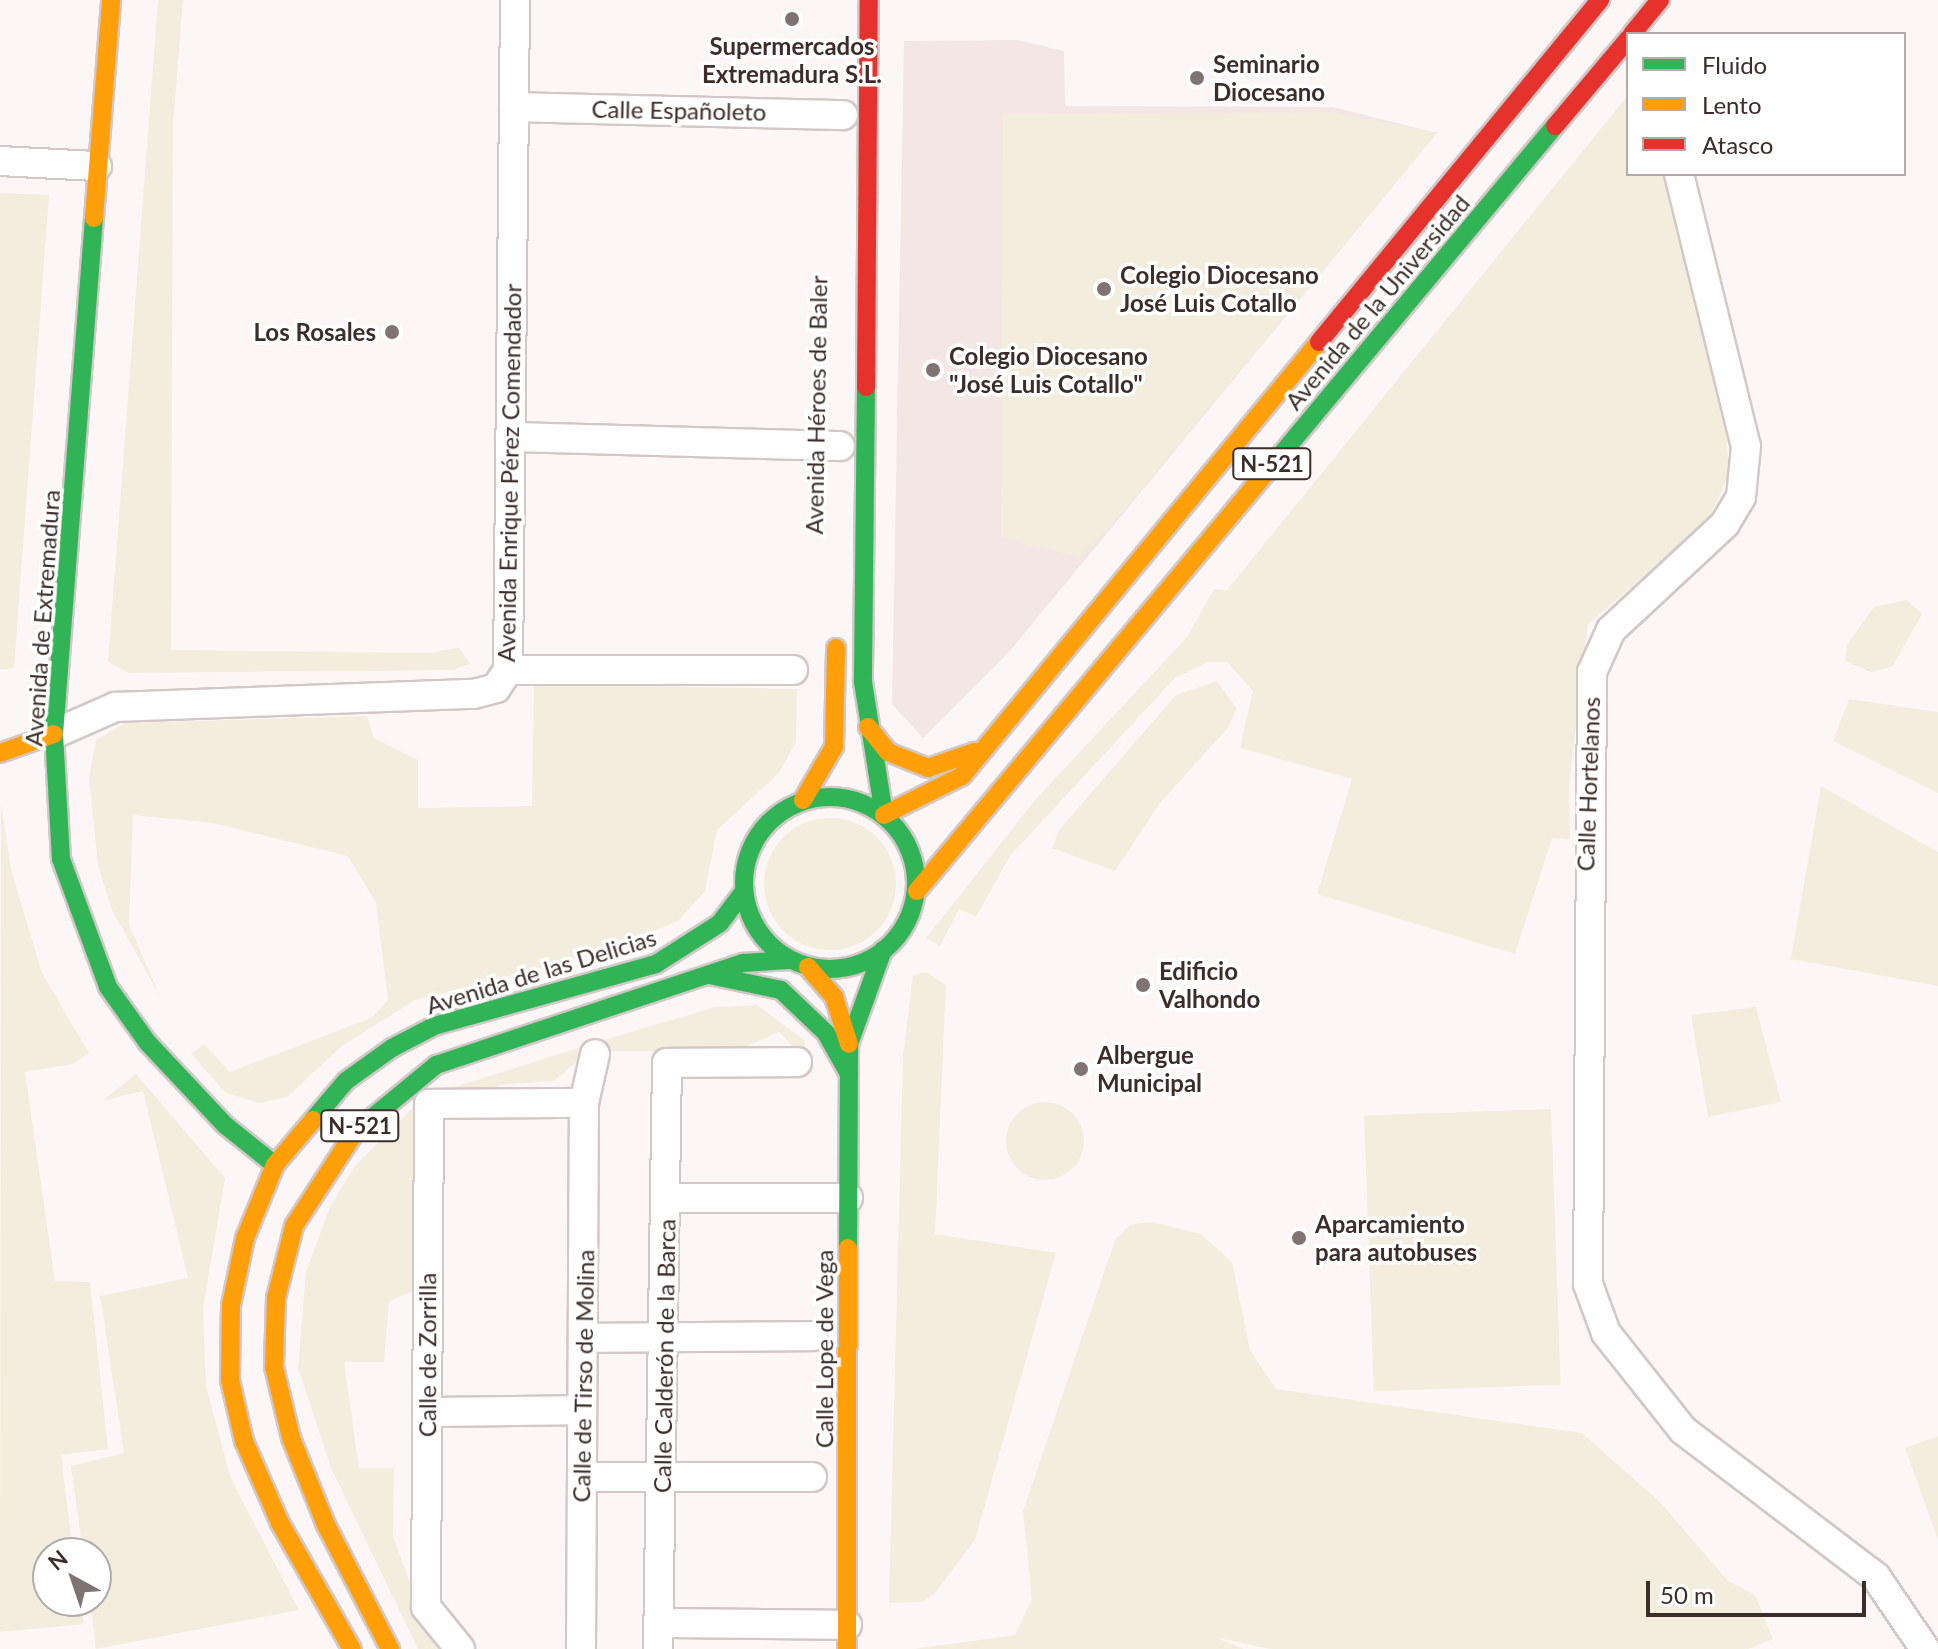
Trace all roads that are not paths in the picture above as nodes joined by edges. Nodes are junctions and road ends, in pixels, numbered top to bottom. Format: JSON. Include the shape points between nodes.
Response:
{"nodes":[{"id":1,"x":111,"y":0,"type":"edge"},
{"id":2,"x":515,"y":0,"type":"edge"},
{"id":3,"x":869,"y":0,"type":"edge"},
{"id":4,"x":1600,"y":0,"type":"edge"},
{"id":5,"x":1626,"y":41,"type":"edge"},
{"id":6,"x":843,"y":86,"type":"dead end"},
{"id":7,"x":514,"y":107,"type":"junction"},
{"id":8,"x":843,"y":129,"type":"joint"},
{"id":9,"x":0,"y":161,"type":"edge"},
{"id":10,"x":97,"y":166,"type":"junction"},
{"id":11,"x":1679,"y":176,"type":"edge"},
{"id":12,"x":510,"y":437,"type":"junction"},
{"id":13,"x":840,"y":446,"type":"dead end"},
{"id":14,"x":837,"y":619,"type":"dead end"},
{"id":15,"x":508,"y":670,"type":"junction"},
{"id":16,"x":793,"y":670,"type":"dead end"},
{"id":17,"x":14,"y":727,"type":"dead end"},
{"id":18,"x":868,"y":727,"type":"junction"},
{"id":19,"x":54,"y":734,"type":"junction"},
{"id":20,"x":987,"y":746,"type":"junction"},
{"id":21,"x":0,"y":753,"type":"edge"},
{"id":22,"x":803,"y":800,"type":"junction"},
{"id":23,"x":884,"y":815,"type":"junction"},
{"id":24,"x":744,"y":891,"type":"junction"},
{"id":25,"x":917,"y":891,"type":"junction"},
{"id":26,"x":883,"y":950,"type":"junction"},
{"id":27,"x":789,"y":960,"type":"junction"},
{"id":28,"x":808,"y":967,"type":"junction"},
{"id":29,"x":714,"y":976,"type":"junction"},
{"id":30,"x":849,"y":1044,"type":"junction"},
{"id":31,"x":595,"y":1054,"type":"dead end"},
{"id":32,"x":797,"y":1062,"type":"dead end"},
{"id":33,"x":436,"y":1065,"type":"junction"},
{"id":34,"x":849,"y":1074,"type":"junction"},
{"id":35,"x":584,"y":1103,"type":"junction"},
{"id":36,"x":275,"y":1165,"type":"junction"},
{"id":37,"x":667,"y":1198,"type":"junction"},
{"id":38,"x":848,"y":1198,"type":"junction"},
{"id":39,"x":813,"y":1336,"type":"dead end"},
{"id":40,"x":584,"y":1338,"type":"junction"},
{"id":41,"x":664,"y":1339,"type":"junction"},
{"id":42,"x":274,"y":1367,"type":"junction"},
{"id":43,"x":581,"y":1410,"type":"junction"},
{"id":44,"x":427,"y":1412,"type":"junction"},
{"id":45,"x":663,"y":1476,"type":"junction"},
{"id":46,"x":582,"y":1477,"type":"junction"},
{"id":47,"x":812,"y":1477,"type":"dead end"},
{"id":48,"x":658,"y":1636,"type":"edge"},
{"id":49,"x":847,"y":1637,"type":"edge"},
{"id":50,"x":352,"y":1649,"type":"edge"},
{"id":51,"x":390,"y":1649,"type":"edge"},
{"id":52,"x":460,"y":1649,"type":"edge"},
{"id":53,"x":581,"y":1649,"type":"edge"},
{"id":54,"x":1925,"y":1649,"type":"edge"}],
"edges":[{"from":1,"to":10,"type":"main road","name":"Avenida de Extremadura"},
{"from":2,"to":7,"type":"street","name":"Avenida Enrique Pérez Comendador"},
{"from":3,"to":18,"type":"main road","name":"Avenida Héroes de Baler"},
{"from":4,"to":20,"type":"main road","name":"Avenida de la Universidad","number":"N-521"},
{"from":5,"to":25,"type":"main road","name":"Avenida de la Universidad","number":"N-521"},
{"from":6,"to":8,"type":"main road"},
{"from":7,"to":8,"type":"street","name":"Calle Españoleto"},
{"from":7,"to":12,"type":"street","name":"Avenida Enrique Pérez Comendador"},
{"from":9,"to":10,"type":"street"},
{"from":10,"to":19,"type":"main road","name":"Avenida de Extremadura"},
{"from":11,"to":54,"type":"street","name":"Calle Hortelanos","via":[[1746,446],[1741,497],[1725,524],[1611,630],[1592,672],[1584,1210],[1588,1284],[1606,1333],[1683,1430],[1876,1577]]},
{"from":12,"to":13,"type":"street"},
{"from":12,"to":15,"type":"street","name":"Avenida Enrique Pérez Comendador"},
{"from":14,"to":22,"type":"main road","via":[[834,747],[825,773]]},
{"from":15,"to":16,"type":"street"},
{"from":15,"to":19,"type":"street","name":"Avenida Enrique Pérez Comendador","via":[[496,688],[474,694],[115,707]]},
{"from":17,"to":19,"type":"main road"},
{"from":18,"to":20,"type":"main road","via":[[888,752],[928,768]]},
{"from":18,"to":23,"type":"main road","name":"Avenida Héroes de Baler"},
{"from":19,"to":21,"type":"main road"},
{"from":19,"to":36,"type":"main road","name":"Avenida de Extremadura","via":[[61,859],[108,987],[148,1043]]},
{"from":20,"to":23,"type":"main road","name":"Avenida de la Universidad","number":"N-521","via":[[962,776]]},
{"from":22,"to":23,"type":"main road","via":[[832,796]]},
{"from":22,"to":24,"type":"main road","via":[[764,826],[744,868]]},
{"from":23,"to":25,"type":"main road","via":[[909,849]]},
{"from":24,"to":27,"type":"main road","via":[[750,919]]},
{"from":24,"to":36,"type":"main road","name":"Avenida de las Delicias","number":"N-521","via":[[720,923],[678,954],[569,993],[434,1026],[392,1048],[346,1081]]},
{"from":25,"to":26,"type":"main road","via":[[909,918]]},
{"from":26,"to":28,"type":"main road","via":[[844,969]]},
{"from":26,"to":30,"type":"main road","name":"Calle Lope de Vega"},
{"from":27,"to":28,"type":"main road"},
{"from":27,"to":29,"type":"main road","number":"N-521","via":[[743,963]]},
{"from":28,"to":30,"type":"main road","name":"Calle Lope de Vega","via":[[834,997]]},
{"from":29,"to":33,"type":"main road","number":"N-521"},
{"from":29,"to":34,"type":"main road","name":"Calle Lope de Vega","via":[[781,990],[826,1033]]},
{"from":30,"to":34,"type":"main road","name":"Calle Lope de Vega"},
{"from":31,"to":35,"type":"street","name":"Calle de Tirso de Molina"},
{"from":32,"to":37,"type":"street","name":"Calle Calderón de la Barca","via":[[667,1063]]},
{"from":33,"to":36,"type":"main road","via":[[363,1096],[309,1154]]},
{"from":33,"to":42,"type":"main road","number":"N-521","via":[[371,1112],[294,1226],[276,1298]]},
{"from":34,"to":38,"type":"main road","name":"Calle Lope de Vega"},
{"from":35,"to":40,"type":"street","name":"Calle de Tirso de Molina"},
{"from":35,"to":44,"type":"street","name":"Calle de Zorrilla","via":[[429,1104]]},
{"from":36,"to":42,"type":"main road","via":[[286,1206],[263,1287]]},
{"from":36,"to":50,"type":"main road","name":"Avenida de las Delicias","number":"N-521","via":[[242,1252],[230,1380],[244,1441],[280,1523]]},
{"from":37,"to":38,"type":"street"},
{"from":37,"to":41,"type":"street","name":"Calle Calderón de la Barca"},
{"from":38,"to":49,"type":"main road","name":"Calle Lope de Vega"},
{"from":39,"to":41,"type":"street"},
{"from":40,"to":41,"type":"street"},
{"from":40,"to":43,"type":"street","name":"Calle de Tirso de Molina"},
{"from":41,"to":45,"type":"street","name":"Calle Calderón de la Barca"},
{"from":42,"to":51,"type":"main road","number":"N-521","via":[[291,1438],[326,1525]]},
{"from":43,"to":44,"type":"street"},
{"from":43,"to":46,"type":"street","name":"Calle de Tirso de Molina"},
{"from":44,"to":52,"type":"street","name":"Calle de Zorrilla","via":[[426,1607]]},
{"from":45,"to":46,"type":"street"},
{"from":45,"to":47,"type":"street"},
{"from":45,"to":48,"type":"street","name":"Calle Calderón de la Barca"},
{"from":46,"to":53,"type":"street","name":"Calle de Tirso de Molina"},
{"from":48,"to":49,"type":"street"}]}
